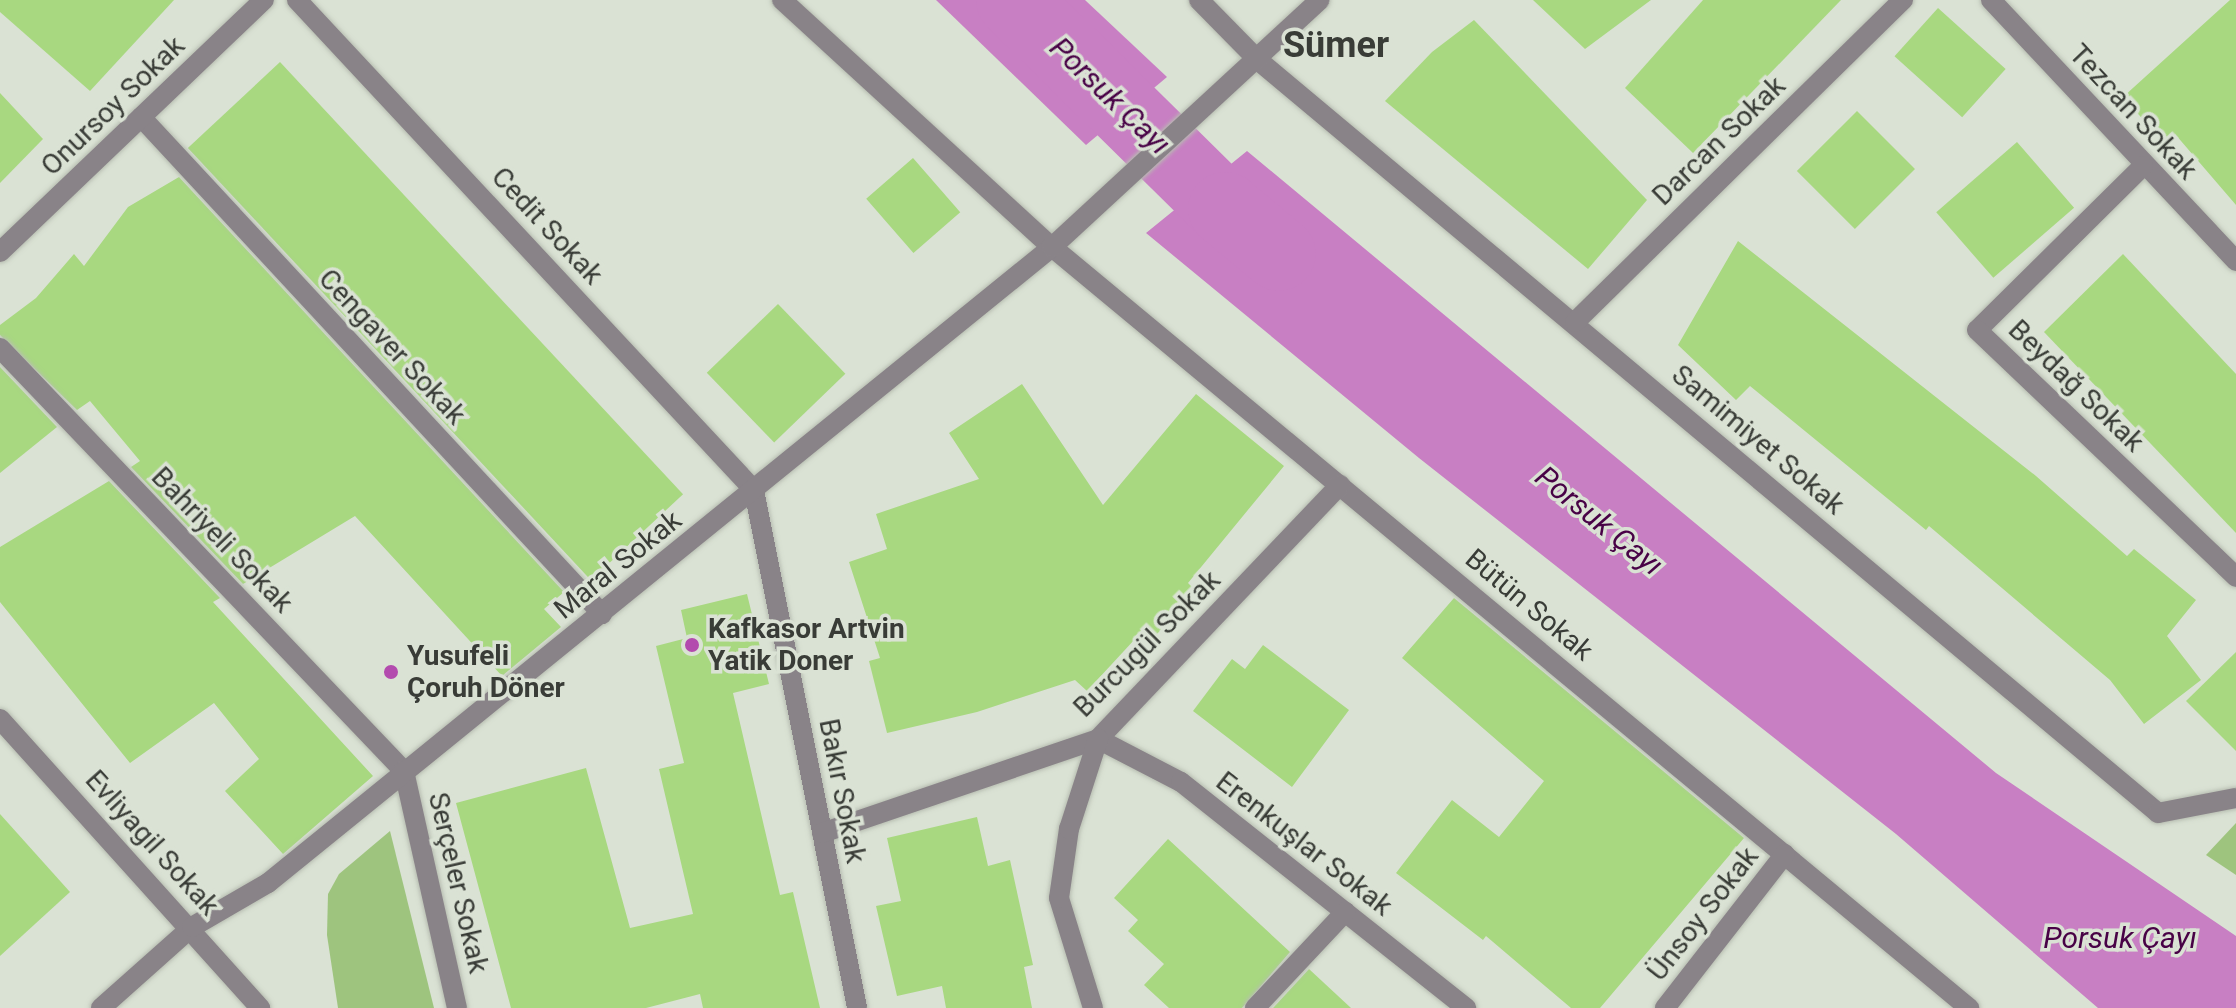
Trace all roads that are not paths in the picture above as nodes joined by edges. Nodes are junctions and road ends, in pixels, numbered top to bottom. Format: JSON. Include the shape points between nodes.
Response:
{"nodes":[{"id":1,"x":264,"y":0,"type":"edge"},
{"id":2,"x":297,"y":0,"type":"edge"},
{"id":3,"x":782,"y":0,"type":"edge"},
{"id":4,"x":1199,"y":0,"type":"edge"},
{"id":5,"x":1320,"y":0,"type":"edge"},
{"id":6,"x":1903,"y":0,"type":"edge"},
{"id":7,"x":1991,"y":0,"type":"edge"},
{"id":8,"x":1259,"y":61,"type":"junction"},
{"id":9,"x":141,"y":117,"type":"junction"},
{"id":10,"x":2143,"y":166,"type":"junction"},
{"id":11,"x":1052,"y":247,"type":"junction"},
{"id":12,"x":0,"y":252,"type":"edge"},
{"id":13,"x":2236,"y":261,"type":"edge"},
{"id":14,"x":1575,"y":322,"type":"junction"},
{"id":15,"x":0,"y":348,"type":"edge"},
{"id":16,"x":1340,"y":485,"type":"junction"},
{"id":17,"x":754,"y":490,"type":"junction"},
{"id":18,"x":2236,"y":577,"type":"edge"},
{"id":19,"x":602,"y":614,"type":"junction"},
{"id":20,"x":0,"y":719,"type":"edge"},
{"id":21,"x":1098,"y":739,"type":"junction"},
{"id":22,"x":404,"y":771,"type":"junction"},
{"id":23,"x":2236,"y":798,"type":"edge"},
{"id":24,"x":822,"y":833,"type":"junction"},
{"id":25,"x":1785,"y":854,"type":"junction"},
{"id":26,"x":1345,"y":912,"type":"junction"},
{"id":27,"x":192,"y":927,"type":"junction"},
{"id":28,"x":101,"y":1008,"type":"edge"},
{"id":29,"x":260,"y":1008,"type":"edge"},
{"id":30,"x":457,"y":1008,"type":"edge"},
{"id":31,"x":857,"y":1008,"type":"edge"},
{"id":32,"x":1093,"y":1008,"type":"edge"},
{"id":33,"x":1255,"y":1008,"type":"edge"},
{"id":34,"x":1466,"y":1008,"type":"edge"},
{"id":35,"x":1665,"y":1008,"type":"edge"},
{"id":36,"x":1969,"y":1008,"type":"edge"}],
"edges":[{"from":1,"to":9,"type":"street","name":"Onursoy Sokak"},
{"from":2,"to":17,"type":"street","name":"Cedit Sokak"},
{"from":3,"to":11,"type":"street","name":"Bütün Sokak"},
{"from":4,"to":8,"type":"street","name":"Samimiyet Sokak"},
{"from":5,"to":8,"type":"street","name":"Maral Sokak"},
{"from":6,"to":14,"type":"street","name":"Darcan Sokak"},
{"from":7,"to":10,"type":"street","name":"Tezcan Sokak"},
{"from":8,"to":11,"type":"street","name":"Maral Sokak","via":[[1204,105]]},
{"from":8,"to":14,"type":"street","name":"Samimiyet Sokak"},
{"from":9,"to":12,"type":"street","name":"Onursoy Sokak"},
{"from":9,"to":19,"type":"street","name":"Cengaver Sokak"},
{"from":10,"to":13,"type":"street","name":"Tezcan Sokak"},
{"from":10,"to":18,"type":"street","name":"Beydağ Sokak","via":[[1977,330]]},
{"from":11,"to":16,"type":"street","name":"Bütün Sokak"},
{"from":11,"to":17,"type":"street","name":"Maral Sokak"},
{"from":14,"to":23,"type":"street","name":"Samimiyet Sokak","via":[[2158,813]]},
{"from":15,"to":22,"type":"street","name":"Bahriyeli Sokak"},
{"from":16,"to":21,"type":"street","name":"Burcugül Sokak"},
{"from":16,"to":25,"type":"street","name":"Bütün Sokak"},
{"from":17,"to":19,"type":"street","name":"Maral Sokak"},
{"from":17,"to":24,"type":"street","name":"Bakır Sokak"},
{"from":19,"to":22,"type":"street","name":"Maral Sokak"},
{"from":20,"to":27,"type":"street","name":"Evliyagil Sokak"},
{"from":21,"to":24,"type":"street","name":"Burcugül Sokak"},
{"from":21,"to":26,"type":"street","name":"Erenkuşlar Sokak","via":[[1181,782]]},
{"from":21,"to":32,"type":"street","via":[[1069,829],[1059,898]]},
{"from":22,"to":27,"type":"street","name":"Maral Sokak","via":[[268,883]]},
{"from":22,"to":30,"type":"street","name":"Serçeler Sokak"},
{"from":24,"to":31,"type":"street","name":"Bakır Sokak"},
{"from":25,"to":35,"type":"street","name":"Ünsoy Sokak"},
{"from":25,"to":36,"type":"street","name":"Bütün Sokak"},
{"from":26,"to":33,"type":"street"},
{"from":26,"to":34,"type":"street","name":"Erenkuşlar Sokak"},
{"from":27,"to":28,"type":"street","name":"Maral Sokak"},
{"from":27,"to":29,"type":"street","name":"Evliyagil Sokak"}]}
